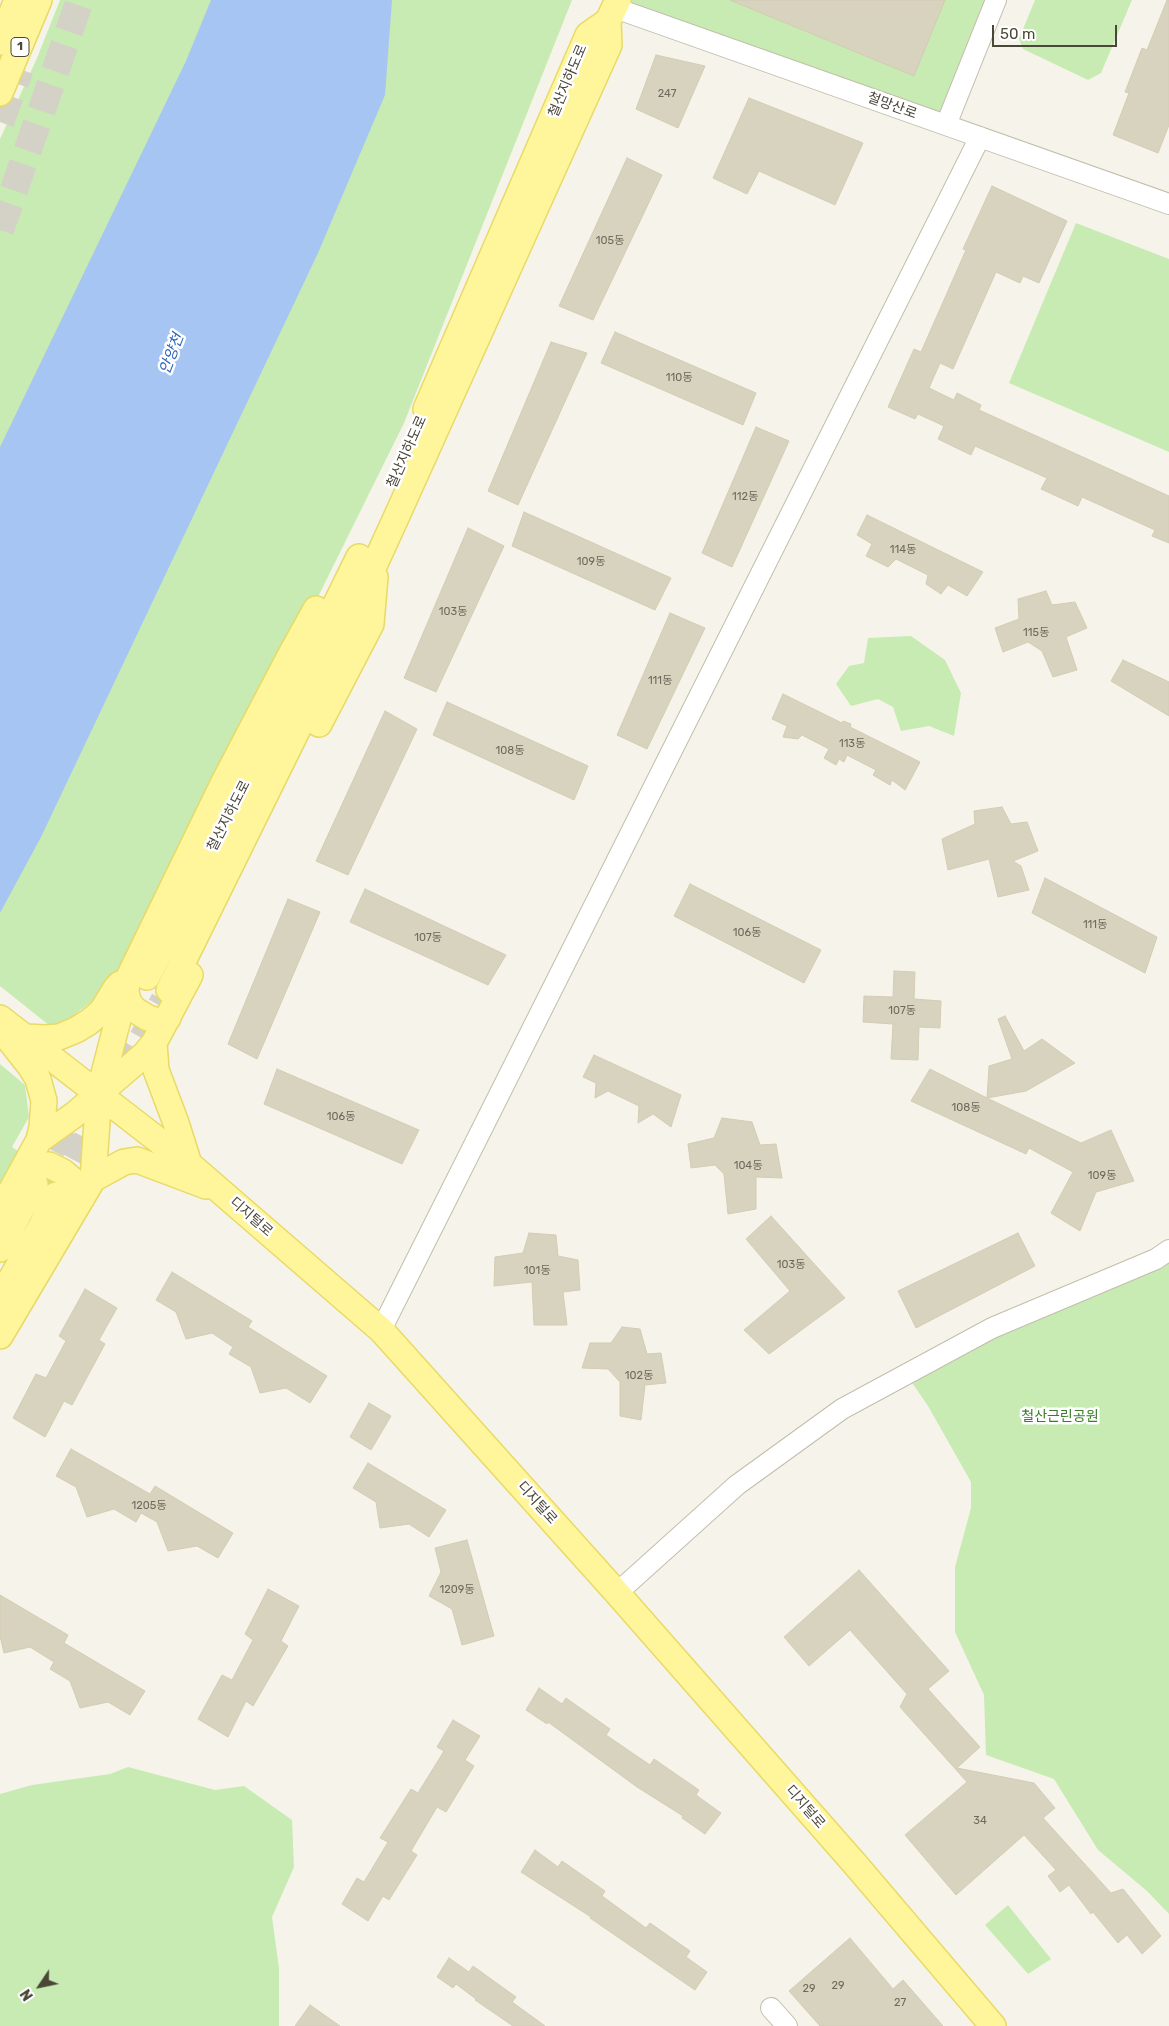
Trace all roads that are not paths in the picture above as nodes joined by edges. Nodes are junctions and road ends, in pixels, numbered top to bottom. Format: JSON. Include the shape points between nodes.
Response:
{"nodes":[{"id":1,"x":17,"y":0,"type":"edge"},
{"id":2,"x":39,"y":0,"type":"edge"},
{"id":3,"x":996,"y":0,"type":"edge"},
{"id":4,"x":614,"y":10,"type":"edge"},
{"id":5,"x":0,"y":42,"type":"edge"},
{"id":6,"x":0,"y":93,"type":"edge"},
{"id":7,"x":946,"y":125,"type":"junction"},
{"id":8,"x":980,"y":138,"type":"junction"},
{"id":9,"x":1169,"y":204,"type":"edge"},
{"id":10,"x":369,"y":555,"type":"junction"},
{"id":11,"x":134,"y":981,"type":"junction"},
{"id":12,"x":169,"y":990,"type":"tunnel mouth"},
{"id":13,"x":0,"y":1018,"type":"edge"},
{"id":14,"x":168,"y":1018,"type":"junction"},
{"id":15,"x":0,"y":1028,"type":"edge"},
{"id":16,"x":154,"y":1043,"type":"junction"},
{"id":17,"x":22,"y":1044,"type":"junction"},
{"id":18,"x":99,"y":1093,"type":"junction"},
{"id":19,"x":39,"y":1140,"type":"junction"},
{"id":20,"x":189,"y":1164,"type":"junction"},
{"id":21,"x":38,"y":1184,"type":"junction"},
{"id":22,"x":87,"y":1188,"type":"junction"},
{"id":23,"x":222,"y":1192,"type":"junction"},
{"id":24,"x":0,"y":1211,"type":"edge"},
{"id":25,"x":0,"y":1249,"type":"edge"},
{"id":26,"x":1169,"y":1250,"type":"edge"},
{"id":27,"x":0,"y":1298,"type":"edge"},
{"id":28,"x":381,"y":1330,"type":"junction"},
{"id":29,"x":0,"y":1336,"type":"edge"},
{"id":30,"x":617,"y":1592,"type":"junction"},
{"id":31,"x":771,"y":2008,"type":"dead end"},
{"id":32,"x":787,"y":2026,"type":"edge"},
{"id":33,"x":993,"y":2026,"type":"edge"}],
"edges":[{"from":1,"to":5,"type":"main road","number":"1"},
{"from":2,"to":6,"type":"main road","number":"1"},
{"from":3,"to":7,"type":"street"},
{"from":4,"to":7,"type":"street","name":"철망산로"},
{"from":4,"to":10,"type":"main road","name":"철산지하도로","via":[[609,45]]},
{"from":7,"to":8,"type":"street","name":"철망산로"},
{"from":8,"to":9,"type":"street","name":"철망산로"},
{"from":8,"to":28,"type":"street"},
{"from":10,"to":11,"type":"main road","via":[[328,590],[291,654],[224,782]]},
{"from":10,"to":12,"type":"main road","name":"철산지하도로","via":[[318,688]]},
{"from":10,"to":14,"type":"main road","via":[[371,624]]},
{"from":11,"to":14,"type":"main road","via":[[129,1002],[135,1010],[159,1022]]},
{"from":11,"to":17,"type":"main road","via":[[116,988],[102,1011],[76,1030]]},
{"from":11,"to":18,"type":"main road"},
{"from":13,"to":17,"type":"main road"},
{"from":14,"to":16,"type":"main road"},
{"from":15,"to":17,"type":"main road"},
{"from":16,"to":18,"type":"main road"},
{"from":16,"to":20,"type":"main road","via":[[156,1070]]},
{"from":17,"to":18,"type":"main road","name":"디지털로"},
{"from":17,"to":19,"type":"main road","via":[[43,1092]]},
{"from":18,"to":19,"type":"main road"},
{"from":18,"to":20,"type":"main road","name":"디지털로"},
{"from":18,"to":22,"type":"main road"},
{"from":19,"to":21,"type":"main road"},
{"from":20,"to":23,"type":"main road","name":"디지털로"},
{"from":21,"to":22,"type":"main road","via":[[37,1166],[49,1165]]},
{"from":21,"to":24,"type":"main road"},
{"from":21,"to":25,"type":"main road"},
{"from":21,"to":27,"type":"main road","via":[[42,1225]]},
{"from":22,"to":23,"type":"main road","via":[[124,1162],[137,1160]]},
{"from":22,"to":29,"type":"main road"},
{"from":23,"to":28,"type":"main road","name":"디지털로"},
{"from":26,"to":30,"type":"street","via":[[1156,1259],[992,1328],[842,1409],[737,1485]]},
{"from":28,"to":30,"type":"main road","name":"디지털로"},
{"from":30,"to":33,"type":"main road","name":"디지털로"},
{"from":31,"to":32,"type":"street"}]}
